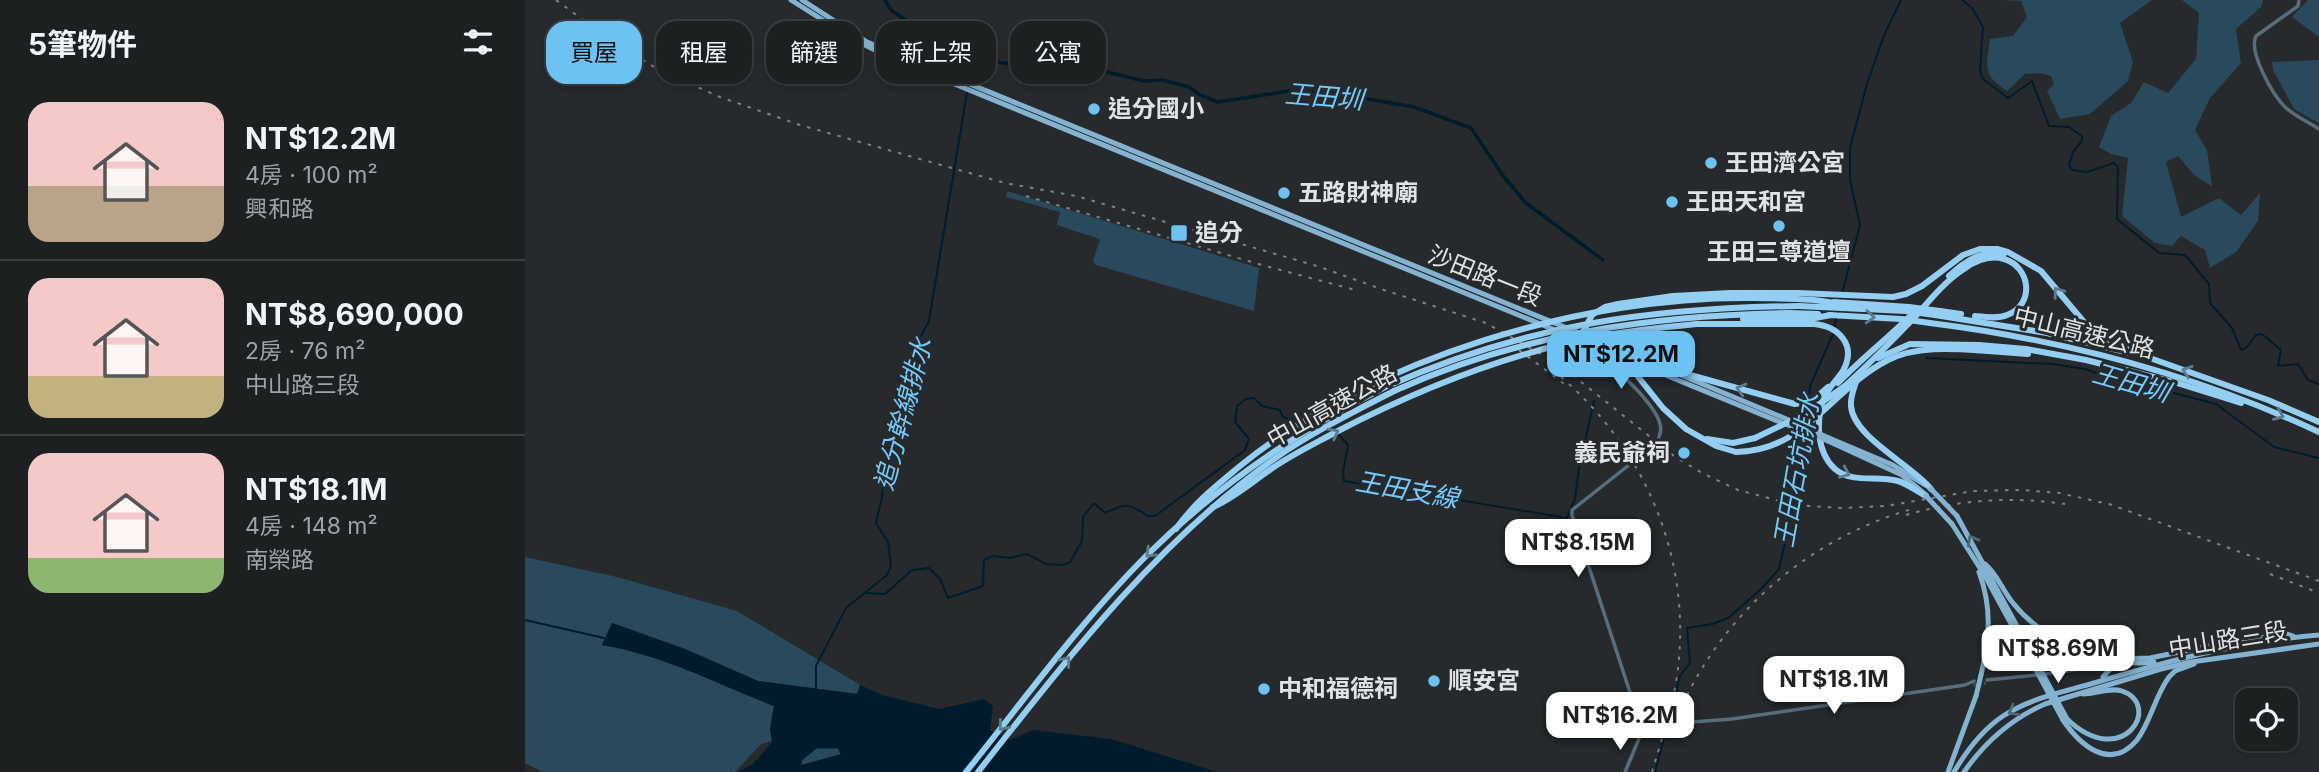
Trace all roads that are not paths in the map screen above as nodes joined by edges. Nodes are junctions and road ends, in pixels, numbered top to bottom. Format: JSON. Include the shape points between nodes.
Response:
{"nodes":[{"id":1,"x":791,"y":0,"type":"edge"},
{"id":2,"x":802,"y":0,"type":"edge"},
{"id":3,"x":2299,"y":0,"type":"edge"},
{"id":4,"x":1072,"y":128,"type":"junction"},
{"id":5,"x":2319,"y":128,"type":"edge"},
{"id":6,"x":2020,"y":258,"type":"junction"},
{"id":7,"x":1839,"y":306,"type":"junction"},
{"id":8,"x":1937,"y":313,"type":"junction"},
{"id":9,"x":1696,"y":324,"type":"junction"},
{"id":10,"x":1904,"y":329,"type":"junction"},
{"id":11,"x":1580,"y":337,"type":"junction"},
{"id":12,"x":1604,"y":346,"type":"junction"},
{"id":13,"x":1878,"y":358,"type":"junction"},
{"id":14,"x":2151,"y":358,"type":"junction"},
{"id":15,"x":2119,"y":368,"type":"junction"},
{"id":16,"x":1665,"y":369,"type":"junction"},
{"id":17,"x":1838,"y":378,"type":"junction"},
{"id":18,"x":1824,"y":398,"type":"junction"},
{"id":19,"x":2251,"y":403,"type":"junction"},
{"id":20,"x":2319,"y":422,"type":"edge"},
{"id":21,"x":1790,"y":423,"type":"junction"},
{"id":22,"x":2319,"y":432,"type":"edge"},
{"id":23,"x":1699,"y":437,"type":"junction"},
{"id":24,"x":1829,"y":439,"type":"junction"},
{"id":25,"x":1658,"y":440,"type":"dead end"},
{"id":26,"x":1653,"y":447,"type":"dead end"},
{"id":27,"x":1636,"y":460,"type":"dead end"},
{"id":28,"x":1629,"y":465,"type":"dead end"},
{"id":29,"x":1931,"y":489,"type":"junction"},
{"id":30,"x":1926,"y":496,"type":"junction"},
{"id":31,"x":1213,"y":507,"type":"junction"},
{"id":32,"x":1176,"y":529,"type":"junction"},
{"id":33,"x":1985,"y":564,"type":"junction"},
{"id":34,"x":1977,"y":566,"type":"junction"},
{"id":35,"x":2319,"y":635,"type":"edge"},
{"id":36,"x":2295,"y":637,"type":"junction"},
{"id":37,"x":2023,"y":641,"type":"junction"},
{"id":38,"x":2319,"y":644,"type":"edge"},
{"id":39,"x":2114,"y":660,"type":"junction"},
{"id":40,"x":2171,"y":660,"type":"junction"},
{"id":41,"x":2207,"y":660,"type":"junction"},
{"id":42,"x":2107,"y":664,"type":"junction"},
{"id":43,"x":1988,"y":681,"type":"tunnel mouth"},
{"id":44,"x":1973,"y":683,"type":"tunnel mouth"},
{"id":45,"x":2092,"y":683,"type":"junction"},
{"id":46,"x":2077,"y":694,"type":"junction"},
{"id":47,"x":2065,"y":720,"type":"junction"},
{"id":48,"x":1640,"y":723,"type":"junction"},
{"id":49,"x":1648,"y":723,"type":"junction"},
{"id":50,"x":1679,"y":725,"type":"tunnel mouth"},
{"id":51,"x":1649,"y":732,"type":"junction"},
{"id":52,"x":1641,"y":734,"type":"junction"},
{"id":53,"x":1951,"y":771,"type":"edge"},
{"id":54,"x":966,"y":772,"type":"edge"},
{"id":55,"x":978,"y":772,"type":"edge"},
{"id":56,"x":1625,"y":772,"type":"edge"},
{"id":57,"x":1964,"y":772,"type":"edge"}],
"edges":[{"from":1,"to":4,"type":"main road","name":"沙田路一段","via":[[871,49]]},
{"from":2,"to":4,"type":"main road","name":"沙田路一段","via":[[867,42]]},
{"from":3,"to":5,"type":"street","via":[[2298,6],[2256,36],[2254,52],[2287,109]]},
{"from":4,"to":11,"type":"main road","name":"沙田路一段"},
{"from":6,"to":7,"type":"highway","via":[[1998,249],[1980,249],[1906,294]]},
{"from":14,"to":6,"type":"highway","one_way":true,"via":[[2089,328],[2049,279]]},
{"from":6,"to":18,"type":"highway","via":[[1989,253],[1964,264]]},
{"from":7,"to":8,"type":"highway","name":"中山高速公路","bridge":true},
{"from":7,"to":9,"type":"highway","name":"中山高速公路"},
{"from":7,"to":11,"type":"highway","via":[[1730,293],[1673,296],[1605,307],[1592,315]]},
{"from":7,"to":19,"type":"highway","name":"中山高速公路","one_way":true,"bridge":true,"via":[[1999,332],[2102,355]]},
{"from":7,"to":31,"type":"highway","name":"中山高速公路","bridge":true,"via":[[1626,323],[1496,352],[1431,374],[1352,412],[1276,458]]},
{"from":7,"to":32,"type":"highway","name":"中山高速公路","bridge":true,"via":[[1697,309],[1605,320],[1515,339],[1442,363],[1317,424],[1260,461]]},
{"from":7,"to":32,"type":"highway","name":"中山高速公路","bridge":true,"via":[[1739,298],[1640,307],[1534,327],[1459,349],[1347,395],[1293,427],[1209,492]]},
{"from":8,"to":10,"type":"highway","via":[[2007,315],[2025,296],[2024,275],[2004,259],[1973,264],[1953,277]]},
{"from":8,"to":14,"type":"highway","name":"中山高速公路"},
{"from":9,"to":17,"type":"highway","via":[[1813,324],[1834,329],[1849,352]]},
{"from":31,"to":9,"type":"highway","one_way":true,"bridge":true,"via":[[1335,432],[1471,371],[1570,342]]},
{"from":10,"to":13,"type":"highway"},
{"from":10,"to":23,"type":"highway","bridge":true,"via":[[1845,386],[1787,424],[1733,443]]},
{"from":11,"to":12,"type":"main road","name":"沙田路一段"},
{"from":12,"to":16,"type":"main road","name":"沙田路一段"},
{"from":12,"to":21,"type":"main road","name":"沙田路一段"},
{"from":12,"to":23,"type":"highway","via":[[1632,369],[1668,413]]},
{"from":12,"to":25,"type":"street","via":[[1603,359],[1626,378],[1658,418]]},
{"from":13,"to":15,"type":"highway","via":[[1910,344],[1979,345]]},
{"from":13,"to":29,"type":"highway","via":[[1857,378],[1853,415],[1869,436]]},
{"from":20,"to":14,"type":"highway","name":"中山高速公路","one_way":true},
{"from":15,"to":19,"type":"highway"},
{"from":15,"to":23,"type":"highway","bridge":true,"via":[[2039,355],[1917,351],[1889,360],[1786,440],[1763,450],[1736,452]]},
{"from":17,"to":16,"type":"highway","one_way":true,"via":[[1809,402],[1795,404]]},
{"from":16,"to":21,"type":"main road","name":"沙田路一段"},
{"from":17,"to":18,"type":"highway"},
{"from":18,"to":30,"type":"highway","one_way":true,"via":[[1819,435],[1824,454],[1835,469],[1853,477],[1899,481]]},
{"from":19,"to":22,"type":"highway","name":"中山高速公路","one_way":true},
{"from":21,"to":24,"type":"main road","name":"沙田路一段","bridge":true},
{"from":24,"to":29,"type":"main road","name":"沙田路一段","via":[[1892,465]]},
{"from":24,"to":30,"type":"main road","name":"沙田路一段","via":[[1902,475]]},
{"from":26,"to":27,"type":"street"},
{"from":28,"to":48,"type":"street","via":[[1571,515]]},
{"from":33,"to":29,"type":"main road","name":"沙田路一段","one_way":true,"bridge":true,"via":[[1957,516]]},
{"from":30,"to":34,"type":"main road","name":"沙田路一段","bridge":true,"via":[[1952,524]]},
{"from":55,"to":31,"type":"highway","name":"中山高速公路","one_way":true,"via":[[1090,632]]},
{"from":32,"to":54,"type":"highway","name":"中山高速公路","one_way":true,"via":[[1096,610]]},
{"from":33,"to":37,"type":"main road","name":"沙田路一段"},
{"from":33,"to":39,"type":"main road","via":[[2039,629],[2060,642]]},
{"from":34,"to":37,"type":"main road","name":"沙田路一段"},
{"from":34,"to":53,"type":"main road","name":"沙田路一段","bridge":true,"via":[[1987,596],[1990,629],[1976,696]]},
{"from":35,"to":36,"type":"main road","name":"中山路三段"},
{"from":36,"to":39,"type":"main road","name":"中山路三段","via":[[2277,635]]},
{"from":36,"to":40,"type":"main road","name":"中山路三段"},
{"from":37,"to":47,"type":"main road","name":"沙田路一段","bridge":true},
{"from":38,"to":41,"type":"main road","name":"中山路三段"},
{"from":39,"to":40,"type":"main road"},
{"from":39,"to":42,"type":"street"},
{"from":40,"to":45,"type":"main road","name":"中山路三段"},
{"from":41,"to":46,"type":"main road","name":"中山路三段"},
{"from":41,"to":47,"type":"main road","name":"沙田路一段","via":[[2169,677],[2137,739],[2123,751],[2095,753],[2078,741]]},
{"from":42,"to":43,"type":"street"},
{"from":42,"to":45,"type":"main road","via":[[2107,675]]},
{"from":44,"to":50,"type":"street"},
{"from":45,"to":53,"type":"main road","name":"中山路三段","one_way":true,"via":[[2042,697],[2004,716],[1971,745]]},
{"from":46,"to":47,"type":"main road","name":"沙田路一段","via":[[2117,690],[2129,694],[2138,710],[2137,730],[2121,748],[2105,750],[2092,747]]},
{"from":46,"to":57,"type":"main road","name":"中山路三段","via":[[2017,719],[1983,747]]},
{"from":48,"to":49,"type":"street"},
{"from":48,"to":52,"type":"street"},
{"from":49,"to":51,"type":"street"},
{"from":49,"to":51,"type":"street","via":[[1661,727]]},
{"from":51,"to":52,"type":"street"},
{"from":52,"to":56,"type":"street"}]}
